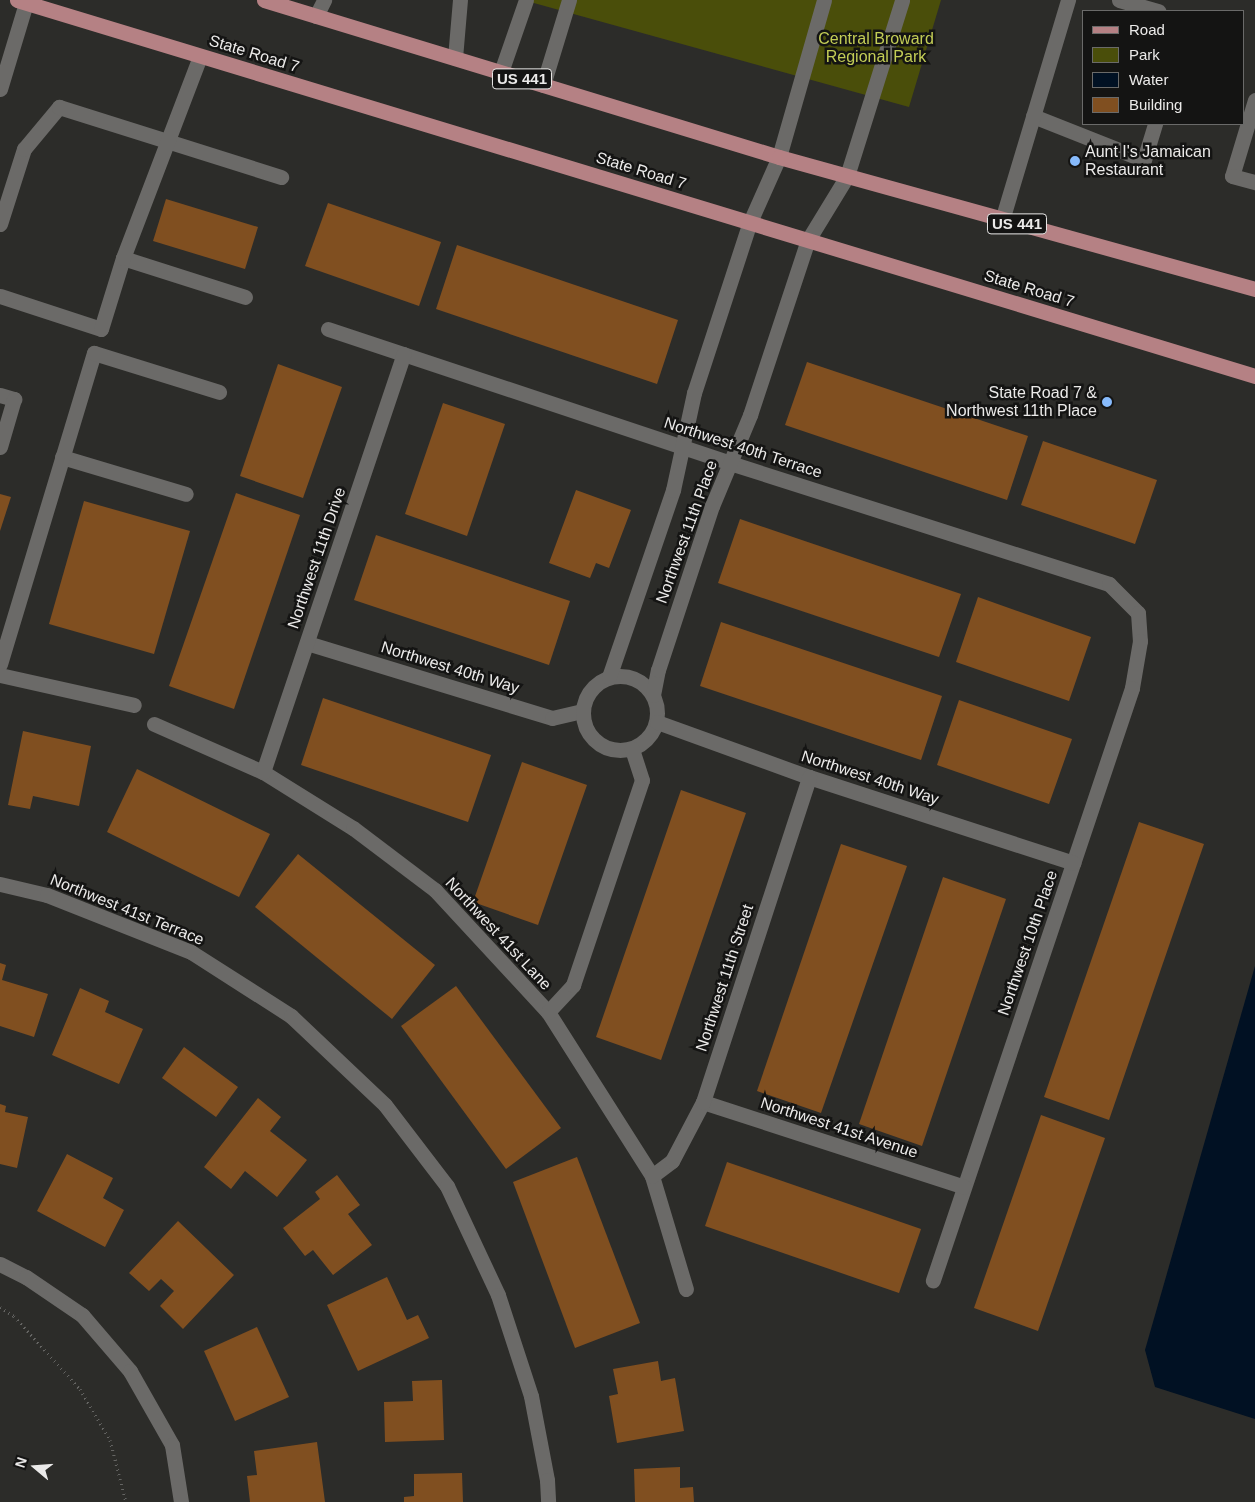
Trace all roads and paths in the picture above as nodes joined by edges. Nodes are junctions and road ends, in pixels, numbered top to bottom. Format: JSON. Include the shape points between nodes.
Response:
{"nodes":[{"id":1,"x":264,"y":0,"type":"edge"},
{"id":2,"x":324,"y":0,"type":"edge"},
{"id":3,"x":460,"y":0,"type":"edge"},
{"id":4,"x":526,"y":0,"type":"edge"},
{"id":5,"x":569,"y":0,"type":"edge"},
{"id":6,"x":824,"y":0,"type":"edge"},
{"id":7,"x":902,"y":0,"type":"edge"},
{"id":8,"x":1068,"y":0,"type":"edge"},
{"id":9,"x":1119,"y":0,"type":"edge"},
{"id":10,"x":22,"y":1,"type":"edge"},
{"id":11,"x":1154,"y":10,"type":"edge"},
{"id":12,"x":316,"y":16,"type":"junction"},
{"id":13,"x":200,"y":56,"type":"junction"},
{"id":14,"x":455,"y":58,"type":"junction"},
{"id":15,"x":501,"y":72,"type":"junction"},
{"id":16,"x":543,"y":85,"type":"junction"},
{"id":17,"x":0,"y":89,"type":"edge"},
{"id":18,"x":1255,"y":100,"type":"edge"},
{"id":19,"x":1033,"y":116,"type":"junction"},
{"id":20,"x":1155,"y":125,"type":"edge"},
{"id":21,"x":166,"y":141,"type":"junction"},
{"id":22,"x":779,"y":157,"type":"junction"},
{"id":23,"x":847,"y":176,"type":"junction"},
{"id":24,"x":281,"y":177,"type":"dead end"},
{"id":25,"x":1255,"y":182,"type":"edge"},
{"id":26,"x":1002,"y":220,"type":"junction"},
{"id":27,"x":750,"y":222,"type":"junction"},
{"id":28,"x":0,"y":224,"type":"edge"},
{"id":29,"x":808,"y":240,"type":"junction"},
{"id":30,"x":123,"y":258,"type":"junction"},
{"id":31,"x":1255,"y":289,"type":"edge"},
{"id":32,"x":0,"y":296,"type":"edge"},
{"id":33,"x":245,"y":297,"type":"dead end"},
{"id":34,"x":101,"y":329,"type":"junction"},
{"id":35,"x":328,"y":329,"type":"dead end"},
{"id":36,"x":94,"y":353,"type":"junction"},
{"id":37,"x":404,"y":354,"type":"junction"},
{"id":38,"x":1255,"y":376,"type":"edge"},
{"id":39,"x":219,"y":392,"type":"dead end"},
{"id":40,"x":0,"y":395,"type":"edge"},
{"id":41,"x":0,"y":447,"type":"edge"},
{"id":42,"x":682,"y":447,"type":"junction"},
{"id":43,"x":62,"y":457,"type":"junction"},
{"id":44,"x":730,"y":463,"type":"junction"},
{"id":45,"x":186,"y":494,"type":"dead end"},
{"id":46,"x":1138,"y":613,"type":"joint"},
{"id":47,"x":307,"y":642,"type":"junction"},
{"id":48,"x":0,"y":664,"type":"edge"},
{"id":49,"x":0,"y":675,"type":"edge"},
{"id":50,"x":609,"y":677,"type":"junction"},
{"id":51,"x":653,"y":695,"type":"junction"},
{"id":52,"x":134,"y":705,"type":"dead end"},
{"id":53,"x":583,"y":712,"type":"junction"},
{"id":54,"x":657,"y":722,"type":"junction"},
{"id":55,"x":154,"y":724,"type":"dead end"},
{"id":56,"x":632,"y":749,"type":"junction"},
{"id":57,"x":263,"y":772,"type":"junction"},
{"id":58,"x":809,"y":777,"type":"junction"},
{"id":59,"x":1073,"y":863,"type":"junction"},
{"id":60,"x":0,"y":884,"type":"edge"},
{"id":61,"x":548,"y":1012,"type":"junction"},
{"id":62,"x":703,"y":1102,"type":"junction"},
{"id":63,"x":652,"y":1176,"type":"junction"},
{"id":64,"x":964,"y":1187,"type":"junction"},
{"id":65,"x":0,"y":1264,"type":"edge"},
{"id":66,"x":933,"y":1280,"type":"dead end"},
{"id":67,"x":686,"y":1289,"type":"dead end"},
{"id":68,"x":0,"y":1307,"type":"edge"},
{"id":69,"x":126,"y":1502,"type":"edge"},
{"id":70,"x":181,"y":1502,"type":"edge"},
{"id":71,"x":548,"y":1502,"type":"edge"}],
"edges":[{"from":1,"to":12,"type":"main road","number":"US 441"},
{"from":2,"to":12,"type":"street"},
{"from":3,"to":14,"type":"street"},
{"from":4,"to":15,"type":"street"},
{"from":5,"to":16,"type":"street"},
{"from":6,"to":22,"type":"street","name":"Northwest 11th Place"},
{"from":7,"to":23,"type":"street","name":"Northwest 11th Place"},
{"from":8,"to":19,"type":"street"},
{"from":9,"to":11,"type":"street"},
{"from":10,"to":13,"type":"main road","name":"State Road 7"},
{"from":10,"to":17,"type":"street"},
{"from":12,"to":14,"type":"main road","number":"US 441"},
{"from":13,"to":21,"type":"street"},
{"from":13,"to":27,"type":"main road","name":"State Road 7"},
{"from":14,"to":15,"type":"main road","number":"US 441"},
{"from":15,"to":16,"type":"main road","number":"US 441"},
{"from":16,"to":22,"type":"main road","number":"US 441"},
{"from":18,"to":25,"type":"street","via":[[1232,176]]},
{"from":19,"to":20,"type":"street","via":[[1144,160]]},
{"from":19,"to":26,"type":"street"},
{"from":21,"to":24,"type":"street"},
{"from":21,"to":28,"type":"street","via":[[59,107],[24,149]]},
{"from":21,"to":30,"type":"street"},
{"from":22,"to":23,"type":"main road","number":"US 441"},
{"from":22,"to":27,"type":"street","name":"Northwest 11th Place"},
{"from":23,"to":26,"type":"main road","number":"US 441"},
{"from":23,"to":29,"type":"street","name":"Northwest 11th Place"},
{"from":26,"to":31,"type":"main road","number":"US 441"},
{"from":27,"to":29,"type":"main road","name":"State Road 7"},
{"from":27,"to":42,"type":"street","name":"Northwest 11th Place","via":[[694,393]]},
{"from":29,"to":38,"type":"main road","name":"State Road 7"},
{"from":29,"to":44,"type":"street","name":"Northwest 11th Place","via":[[751,412]]},
{"from":30,"to":33,"type":"street"},
{"from":30,"to":34,"type":"street"},
{"from":32,"to":34,"type":"street"},
{"from":34,"to":36,"type":"street"},
{"from":35,"to":37,"type":"street","name":"Northwest 40th Terrace"},
{"from":36,"to":39,"type":"street"},
{"from":36,"to":43,"type":"street"},
{"from":37,"to":42,"type":"street","name":"Northwest 40th Terrace"},
{"from":37,"to":47,"type":"street","name":"Northwest 11th Drive"},
{"from":40,"to":41,"type":"street","via":[[14,399]]},
{"from":42,"to":44,"type":"street","name":"Northwest 40th Terrace"},
{"from":42,"to":50,"type":"street","name":"Northwest 11th Place","via":[[673,490]]},
{"from":43,"to":45,"type":"street"},
{"from":43,"to":48,"type":"street"},
{"from":44,"to":46,"type":"street","name":"Northwest 40th Terrace","via":[[1109,584]]},
{"from":44,"to":51,"type":"street","name":"Northwest 11th Place","via":[[712,506],[658,670]]},
{"from":46,"to":59,"type":"street","name":"Northwest 10th Place","via":[[1140,641],[1132,688]]},
{"from":47,"to":53,"type":"street","name":"Northwest 40th Way","via":[[552,718]]},
{"from":47,"to":57,"type":"street","name":"Northwest 11th Drive"},
{"from":49,"to":52,"type":"street"},
{"from":50,"to":51,"type":"street","via":[[622,675],[634,678]]},
{"from":50,"to":53,"type":"street","via":[[590,690]]},
{"from":51,"to":54,"type":"street"},
{"from":53,"to":56,"type":"street","via":[[589,735],[598,743],[608,749]]},
{"from":54,"to":56,"type":"street","via":[[652,734]]},
{"from":54,"to":58,"type":"street","name":"Northwest 40th Way"},
{"from":55,"to":57,"type":"street","name":"Northwest 41st Lane"},
{"from":56,"to":61,"type":"street","via":[[642,780],[574,985]]},
{"from":57,"to":61,"type":"street","name":"Northwest 41st Lane","via":[[353,828],[435,890]]},
{"from":58,"to":59,"type":"street","name":"Northwest 40th Way"},
{"from":58,"to":62,"type":"street","name":"Northwest 11th Street"},
{"from":59,"to":64,"type":"street","name":"Northwest 10th Place"},
{"from":60,"to":71,"type":"street","name":"Northwest 41st Terrace","via":[[47,895],[190,952],[291,1016],[385,1105],[447,1186],[498,1295],[530,1396],[547,1480]]},
{"from":61,"to":63,"type":"street","name":"Northwest 41st Lane"},
{"from":62,"to":63,"type":"street","name":"Northwest 11th Street","via":[[672,1161]]},
{"from":62,"to":64,"type":"street","name":"Northwest 41st Avenue"},
{"from":63,"to":67,"type":"street","name":"Northwest 41st Lane"},
{"from":64,"to":66,"type":"street","name":"Northwest 10th Place"},
{"from":65,"to":70,"type":"street","via":[[26,1277],[82,1315],[130,1371],[172,1445]]},
{"from":68,"to":69,"type":"path","via":[[14,1316],[80,1389],[110,1440]]}]}
